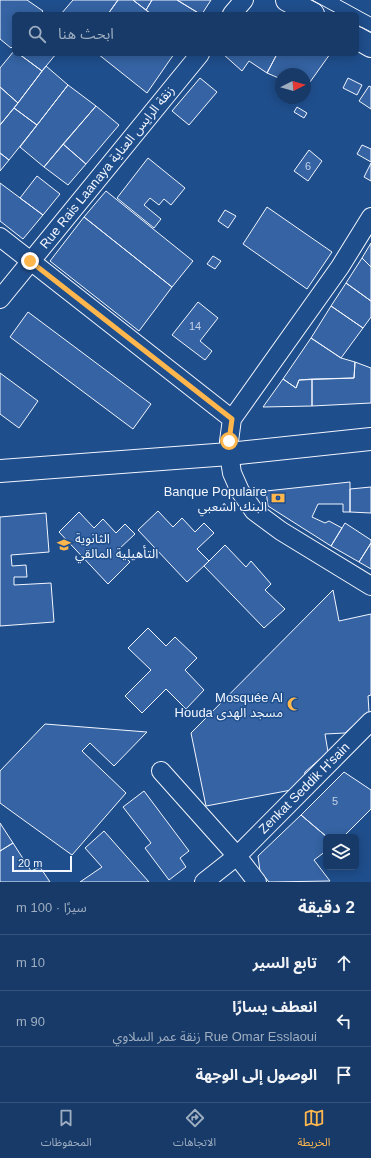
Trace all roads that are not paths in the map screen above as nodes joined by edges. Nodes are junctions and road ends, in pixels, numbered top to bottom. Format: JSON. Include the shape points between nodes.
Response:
{"nodes":[{"id":1,"x":244,"y":0,"type":"edge"},
{"id":2,"x":287,"y":0,"type":"edge"},
{"id":3,"x":234,"y":12,"type":"edge"},
{"id":4,"x":308,"y":12,"type":"edge"},
{"id":5,"x":359,"y":39,"type":"edge"},
{"id":6,"x":371,"y":46,"type":"edge"},
{"id":7,"x":198,"y":56,"type":"edge"},
{"id":8,"x":371,"y":218,"type":"edge"},
{"id":9,"x":0,"y":237,"type":"edge"},
{"id":10,"x":30,"y":261,"type":"junction"},
{"id":11,"x":0,"y":299,"type":"edge"},
{"id":12,"x":232,"y":419,"type":"junction"},
{"id":13,"x":371,"y":439,"type":"edge"},
{"id":14,"x":229,"y":454,"type":"junction"},
{"id":15,"x":0,"y":471,"type":"edge"},
{"id":16,"x":371,"y":586,"type":"edge"},
{"id":17,"x":371,"y":721,"type":"edge"},
{"id":18,"x":161,"y":771,"type":"dead end"},
{"id":19,"x":237,"y":856,"type":"junction"},
{"id":20,"x":204,"y":882,"type":"edge"},
{"id":21,"x":257,"y":882,"type":"edge"}],
"edges":[{"from":1,"to":3,"type":"street"},
{"from":2,"to":4,"type":"street"},
{"from":5,"to":6,"type":"street"},
{"from":7,"to":10,"type":"street","name":"Rue Rais Laanaya زنقة الرايس العناية"},
{"from":8,"to":12,"type":"street","via":[[340,267]]},
{"from":9,"to":10,"type":"street"},
{"from":10,"to":11,"type":"street","name":"Rue Rais Laanaya زنقة الرايس العناية"},
{"from":10,"to":12,"type":"street"},
{"from":12,"to":14,"type":"street"},
{"from":13,"to":14,"type":"street"},
{"from":14,"to":15,"type":"street"},
{"from":14,"to":16,"type":"street","via":[[232,473],[240,491],[254,511]]},
{"from":17,"to":19,"type":"street","name":"Zenkat Seddik H'sain"},
{"from":18,"to":19,"type":"street"},
{"from":19,"to":20,"type":"street","name":"Zenkat Seddik H'sain"},
{"from":19,"to":21,"type":"street"}]}
